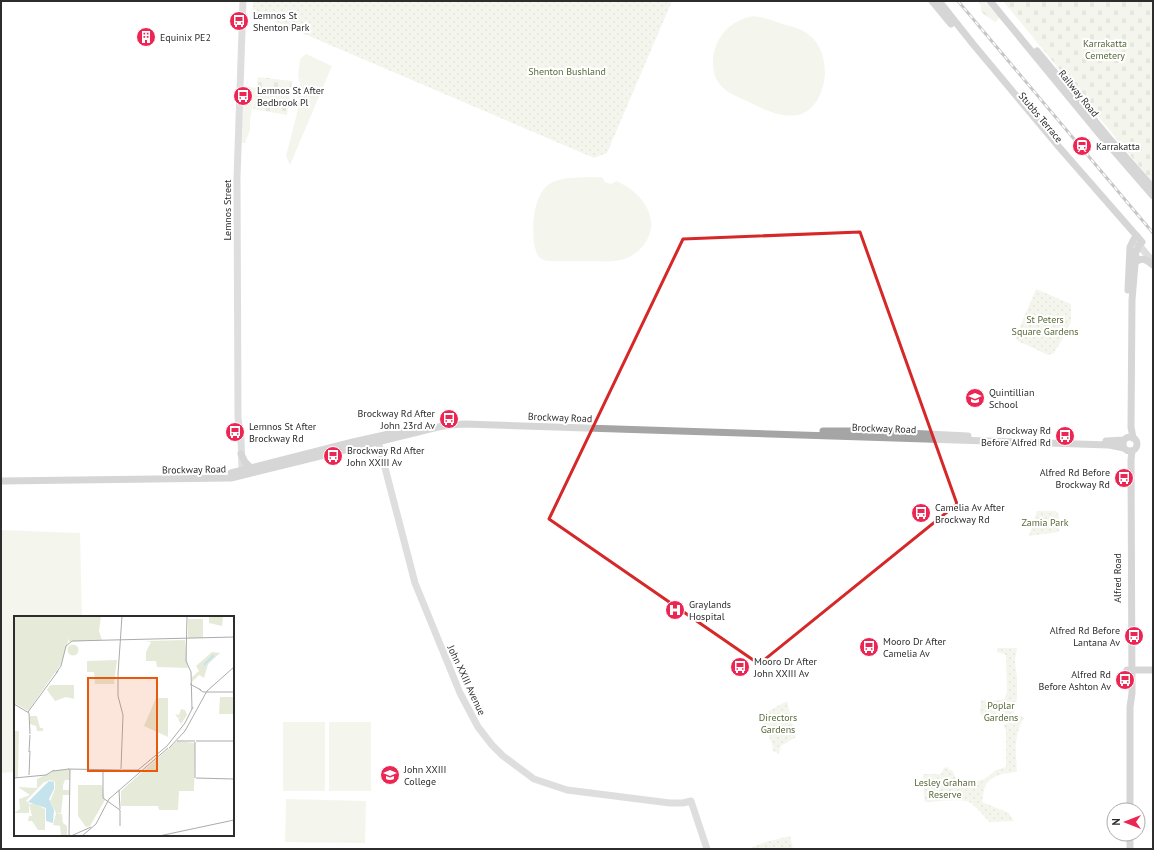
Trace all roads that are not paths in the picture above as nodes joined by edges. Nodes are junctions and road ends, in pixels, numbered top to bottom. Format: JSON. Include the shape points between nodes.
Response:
{"nodes":[{"id":1,"x":243,"y":1,"type":"edge"},
{"id":2,"x":932,"y":1,"type":"edge"},
{"id":3,"x":939,"y":1,"type":"edge"},
{"id":4,"x":990,"y":1,"type":"edge"},
{"id":5,"x":996,"y":1,"type":"edge"},
{"id":6,"x":1153,"y":188,"type":"edge"},
{"id":7,"x":1153,"y":196,"type":"edge"},
{"id":8,"x":1138,"y":240,"type":"junction"},
{"id":9,"x":1153,"y":255,"type":"edge"},
{"id":10,"x":1135,"y":263,"type":"junction"},
{"id":11,"x":1153,"y":263,"type":"edge"},
{"id":12,"x":238,"y":418,"type":"junction"},
{"id":13,"x":1128,"y":439,"type":"junction"},
{"id":14,"x":377,"y":440,"type":"junction"},
{"id":15,"x":1127,"y":449,"type":"junction"},
{"id":16,"x":241,"y":454,"type":"junction"},
{"id":17,"x":251,"y":468,"type":"junction"},
{"id":18,"x":242,"y":473,"type":"junction"},
{"id":19,"x":1,"y":477,"type":"edge"},
{"id":20,"x":1,"y":481,"type":"edge"},
{"id":21,"x":1129,"y":670,"type":"junction"},
{"id":22,"x":1153,"y":670,"type":"edge"},
{"id":23,"x":1130,"y":802,"type":"edge"},
{"id":24,"x":707,"y":849,"type":"edge"}],
"edges":[{"from":1,"to":12,"type":"street","name":"Lemnos Street","via":[[236,178]]},
{"from":2,"to":8,"type":"main road","name":"Stubbs Terrace","via":[[1037,128]]},
{"from":3,"to":8,"type":"main road","name":"Stubbs Terrace"},
{"from":4,"to":7,"type":"main road","name":"Railway Road"},
{"from":5,"to":6,"type":"main road","name":"Railway Road"},
{"from":8,"to":9,"type":"street","name":"Stubbs Terrace"},
{"from":8,"to":10,"type":"main road","name":"Alfred Road"},
{"from":8,"to":11,"type":"street","name":"Stubbs Terrace"},
{"from":8,"to":13,"type":"main road","name":"Alfred Road","via":[[1130,247]]},
{"from":10,"to":11,"type":"main road","via":[[1142,259]]},
{"from":10,"to":13,"type":"main road","name":"Alfred Road","via":[[1132,300],[1131,427]]},
{"from":12,"to":16,"type":"street","name":"Lemnos Street"},
{"from":12,"to":18,"type":"street","name":"Lemnos Street","via":[[237,456]]},
{"from":13,"to":14,"type":"main road","name":"Brockway Road","via":[[1109,441],[867,431],[457,420]]},
{"from":13,"to":15,"type":"main road","name":"Alfred Road","via":[[1123,444]]},
{"from":13,"to":15,"type":"main road","name":"Alfred Road","via":[[1136,441],[1136,446]]},
{"from":14,"to":15,"type":"main road","name":"Brockway Road","via":[[465,424],[1109,445]]},
{"from":14,"to":17,"type":"main road","name":"Brockway Road"},
{"from":14,"to":18,"type":"main road","name":"Brockway Road"},
{"from":14,"to":24,"type":"street","name":"John XXIII Avenue","via":[[415,583],[460,693],[478,727],[492,745],[534,779],[567,790],[670,802],[691,801]]},
{"from":15,"to":21,"type":"main road","name":"Alfred Road"},
{"from":16,"to":17,"type":"main road"},
{"from":16,"to":18,"type":"street","name":"Lemnos Street"},
{"from":17,"to":18,"type":"main road","name":"Brockway Road"},
{"from":18,"to":19,"type":"main road","name":"Brockway Road"},
{"from":18,"to":20,"type":"main road","name":"Brockway Road","via":[[218,479]]},
{"from":21,"to":22,"type":"main road"},
{"from":21,"to":23,"type":"main road","name":"Alfred Road","via":[[1127,693],[1130,707]]}]}
